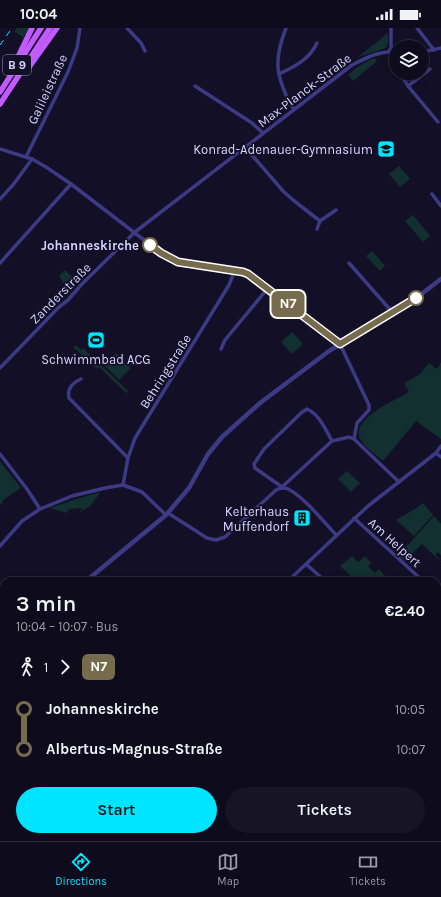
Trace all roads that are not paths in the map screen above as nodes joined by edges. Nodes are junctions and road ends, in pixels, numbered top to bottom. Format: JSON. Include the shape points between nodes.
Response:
{"nodes":[{"id":1,"x":32,"y":28,"type":"edge"},
{"id":2,"x":42,"y":28,"type":"edge"},
{"id":3,"x":50,"y":28,"type":"edge"},
{"id":4,"x":57,"y":28,"type":"edge"},
{"id":5,"x":80,"y":28,"type":"edge"},
{"id":6,"x":127,"y":28,"type":"edge"},
{"id":7,"x":286,"y":28,"type":"edge"},
{"id":8,"x":391,"y":28,"type":"edge"},
{"id":9,"x":417,"y":28,"type":"edge"},
{"id":10,"x":392,"y":40,"type":"edge"},
{"id":11,"x":317,"y":43,"type":"dead end"},
{"id":12,"x":441,"y":48,"type":"edge"},
{"id":13,"x":434,"y":50,"type":"junction"},
{"id":14,"x":145,"y":51,"type":"dead end"},
{"id":15,"x":389,"y":51,"type":"edge"},
{"id":16,"x":429,"y":51,"type":"edge"},
{"id":17,"x":430,"y":69,"type":"dead end"},
{"id":18,"x":279,"y":74,"type":"junction"},
{"id":19,"x":404,"y":80,"type":"edge"},
{"id":20,"x":13,"y":84,"type":"junction"},
{"id":21,"x":195,"y":86,"type":"dead end"},
{"id":22,"x":408,"y":86,"type":"junction"},
{"id":23,"x":0,"y":88,"type":"edge"},
{"id":24,"x":0,"y":92,"type":"edge"},
{"id":25,"x":0,"y":104,"type":"edge"},
{"id":26,"x":294,"y":109,"type":"junction"},
{"id":27,"x":438,"y":122,"type":"dead end"},
{"id":28,"x":263,"y":133,"type":"junction"},
{"id":29,"x":245,"y":147,"type":"junction"},
{"id":30,"x":0,"y":149,"type":"edge"},
{"id":31,"x":26,"y":157,"type":"junction"},
{"id":32,"x":32,"y":159,"type":"junction"},
{"id":33,"x":71,"y":184,"type":"junction"},
{"id":34,"x":432,"y":194,"type":"dead end"},
{"id":35,"x":0,"y":199,"type":"edge"},
{"id":36,"x":441,"y":206,"type":"edge"},
{"id":37,"x":336,"y":210,"type":"dead end"},
{"id":38,"x":320,"y":221,"type":"junction"},
{"id":39,"x":317,"y":229,"type":"dead end"},
{"id":40,"x":134,"y":232,"type":"junction"},
{"id":41,"x":0,"y":263,"type":"edge"},
{"id":42,"x":349,"y":263,"type":"dead end"},
{"id":43,"x":235,"y":270,"type":"junction"},
{"id":44,"x":441,"y":279,"type":"edge"},
{"id":45,"x":268,"y":288,"type":"junction"},
{"id":46,"x":393,"y":313,"type":"junction"},
{"id":47,"x":340,"y":344,"type":"junction"},
{"id":48,"x":221,"y":348,"type":"dead end"},
{"id":49,"x":0,"y":368,"type":"edge"},
{"id":50,"x":81,"y":379,"type":"dead end"},
{"id":51,"x":354,"y":439,"type":"junction"},
{"id":52,"x":332,"y":441,"type":"junction"},
{"id":53,"x":441,"y":446,"type":"edge"},
{"id":54,"x":436,"y":453,"type":"junction"},
{"id":55,"x":0,"y":454,"type":"edge"},
{"id":56,"x":441,"y":457,"type":"edge"},
{"id":57,"x":128,"y":458,"type":"junction"},
{"id":58,"x":399,"y":482,"type":"junction"},
{"id":59,"x":122,"y":485,"type":"junction"},
{"id":60,"x":282,"y":488,"type":"junction"},
{"id":61,"x":40,"y":509,"type":"junction"},
{"id":62,"x":168,"y":514,"type":"junction"},
{"id":63,"x":354,"y":518,"type":"junction"},
{"id":64,"x":336,"y":535,"type":"junction"},
{"id":65,"x":0,"y":546,"type":"edge"},
{"id":66,"x":306,"y":564,"type":"junction"},
{"id":67,"x":91,"y":577,"type":"edge"},
{"id":68,"x":292,"y":577,"type":"edge"},
{"id":69,"x":321,"y":577,"type":"edge"},
{"id":70,"x":419,"y":577,"type":"edge"}],
"edges":[{"from":1,"to":23,"type":"main road","via":[[25,46]]},
{"from":2,"to":24,"type":"main road","number":"B 9"},
{"from":3,"to":20,"type":"main road","number":"B 9"},
{"from":4,"to":20,"type":"main road","via":[[22,77]]},
{"from":5,"to":31,"type":"street","name":"Galileistraße","via":[[77,48],[68,72]]},
{"from":6,"to":14,"type":"street"},
{"from":7,"to":18,"type":"street","via":[[279,53]]},
{"from":8,"to":10,"type":"street"},
{"from":9,"to":13,"type":"street"},
{"from":11,"to":18,"type":"street","via":[[304,60]]},
{"from":12,"to":13,"type":"street"},
{"from":13,"to":16,"type":"street"},
{"from":15,"to":26,"type":"street","name":"Max-Planck-Straße","via":[[368,56],[352,65]]},
{"from":17,"to":22,"type":"street"},
{"from":18,"to":26,"type":"street","via":[[288,102]]},
{"from":19,"to":22,"type":"street"},
{"from":20,"to":25,"type":"main road","number":"B 9"},
{"from":21,"to":28,"type":"street"},
{"from":22,"to":27,"type":"street"},
{"from":26,"to":28,"type":"street","name":"Max-Planck-Straße"},
{"from":28,"to":29,"type":"street","name":"Max-Planck-Straße"},
{"from":29,"to":38,"type":"street","via":[[292,200]]},
{"from":29,"to":40,"type":"street","name":"Max-Planck-Straße"},
{"from":30,"to":31,"type":"street"},
{"from":31,"to":32,"type":"street"},
{"from":32,"to":33,"type":"street"},
{"from":32,"to":35,"type":"street"},
{"from":33,"to":40,"type":"street"},
{"from":33,"to":41,"type":"street"},
{"from":34,"to":36,"type":"street"},
{"from":37,"to":38,"type":"street"},
{"from":38,"to":39,"type":"street"},
{"from":40,"to":43,"type":"street","via":[[161,253],[178,262]]},
{"from":40,"to":49,"type":"street","name":"Zanderstraße"},
{"from":42,"to":46,"type":"street"},
{"from":43,"to":45,"type":"street","via":[[248,274]]},
{"from":43,"to":57,"type":"street","name":"Behringstraße","via":[[230,285],[135,438]]},
{"from":44,"to":46,"type":"street"},
{"from":45,"to":47,"type":"street"},
{"from":45,"to":48,"type":"street"},
{"from":46,"to":47,"type":"street"},
{"from":47,"to":51,"type":"street","via":[[369,405],[369,410],[357,423]]},
{"from":47,"to":62,"type":"street","via":[[278,389],[222,437],[208,454],[189,488]]},
{"from":50,"to":57,"type":"street","via":[[70,387],[69,398]]},
{"from":51,"to":52,"type":"street"},
{"from":51,"to":58,"type":"street"},
{"from":52,"to":60,"type":"street"},
{"from":52,"to":60,"type":"street","via":[[323,424],[311,412],[307,409],[301,413],[264,449],[254,464],[255,468]]},
{"from":53,"to":54,"type":"street"},
{"from":54,"to":56,"type":"street"},
{"from":54,"to":58,"type":"street"},
{"from":55,"to":61,"type":"street"},
{"from":57,"to":59,"type":"street","name":"Behringstraße"},
{"from":58,"to":63,"type":"street"},
{"from":59,"to":61,"type":"street","via":[[72,496]]},
{"from":59,"to":62,"type":"street","via":[[142,492]]},
{"from":60,"to":62,"type":"street","via":[[276,490],[225,537],[216,540],[207,538]]},
{"from":60,"to":64,"type":"street","via":[[288,489],[305,502]]},
{"from":61,"to":65,"type":"street","via":[[22,521]]},
{"from":62,"to":67,"type":"street"},
{"from":63,"to":64,"type":"street"},
{"from":63,"to":70,"type":"street","name":"Am Helpert"},
{"from":64,"to":66,"type":"street"},
{"from":66,"to":68,"type":"street"},
{"from":66,"to":69,"type":"street"}]}
